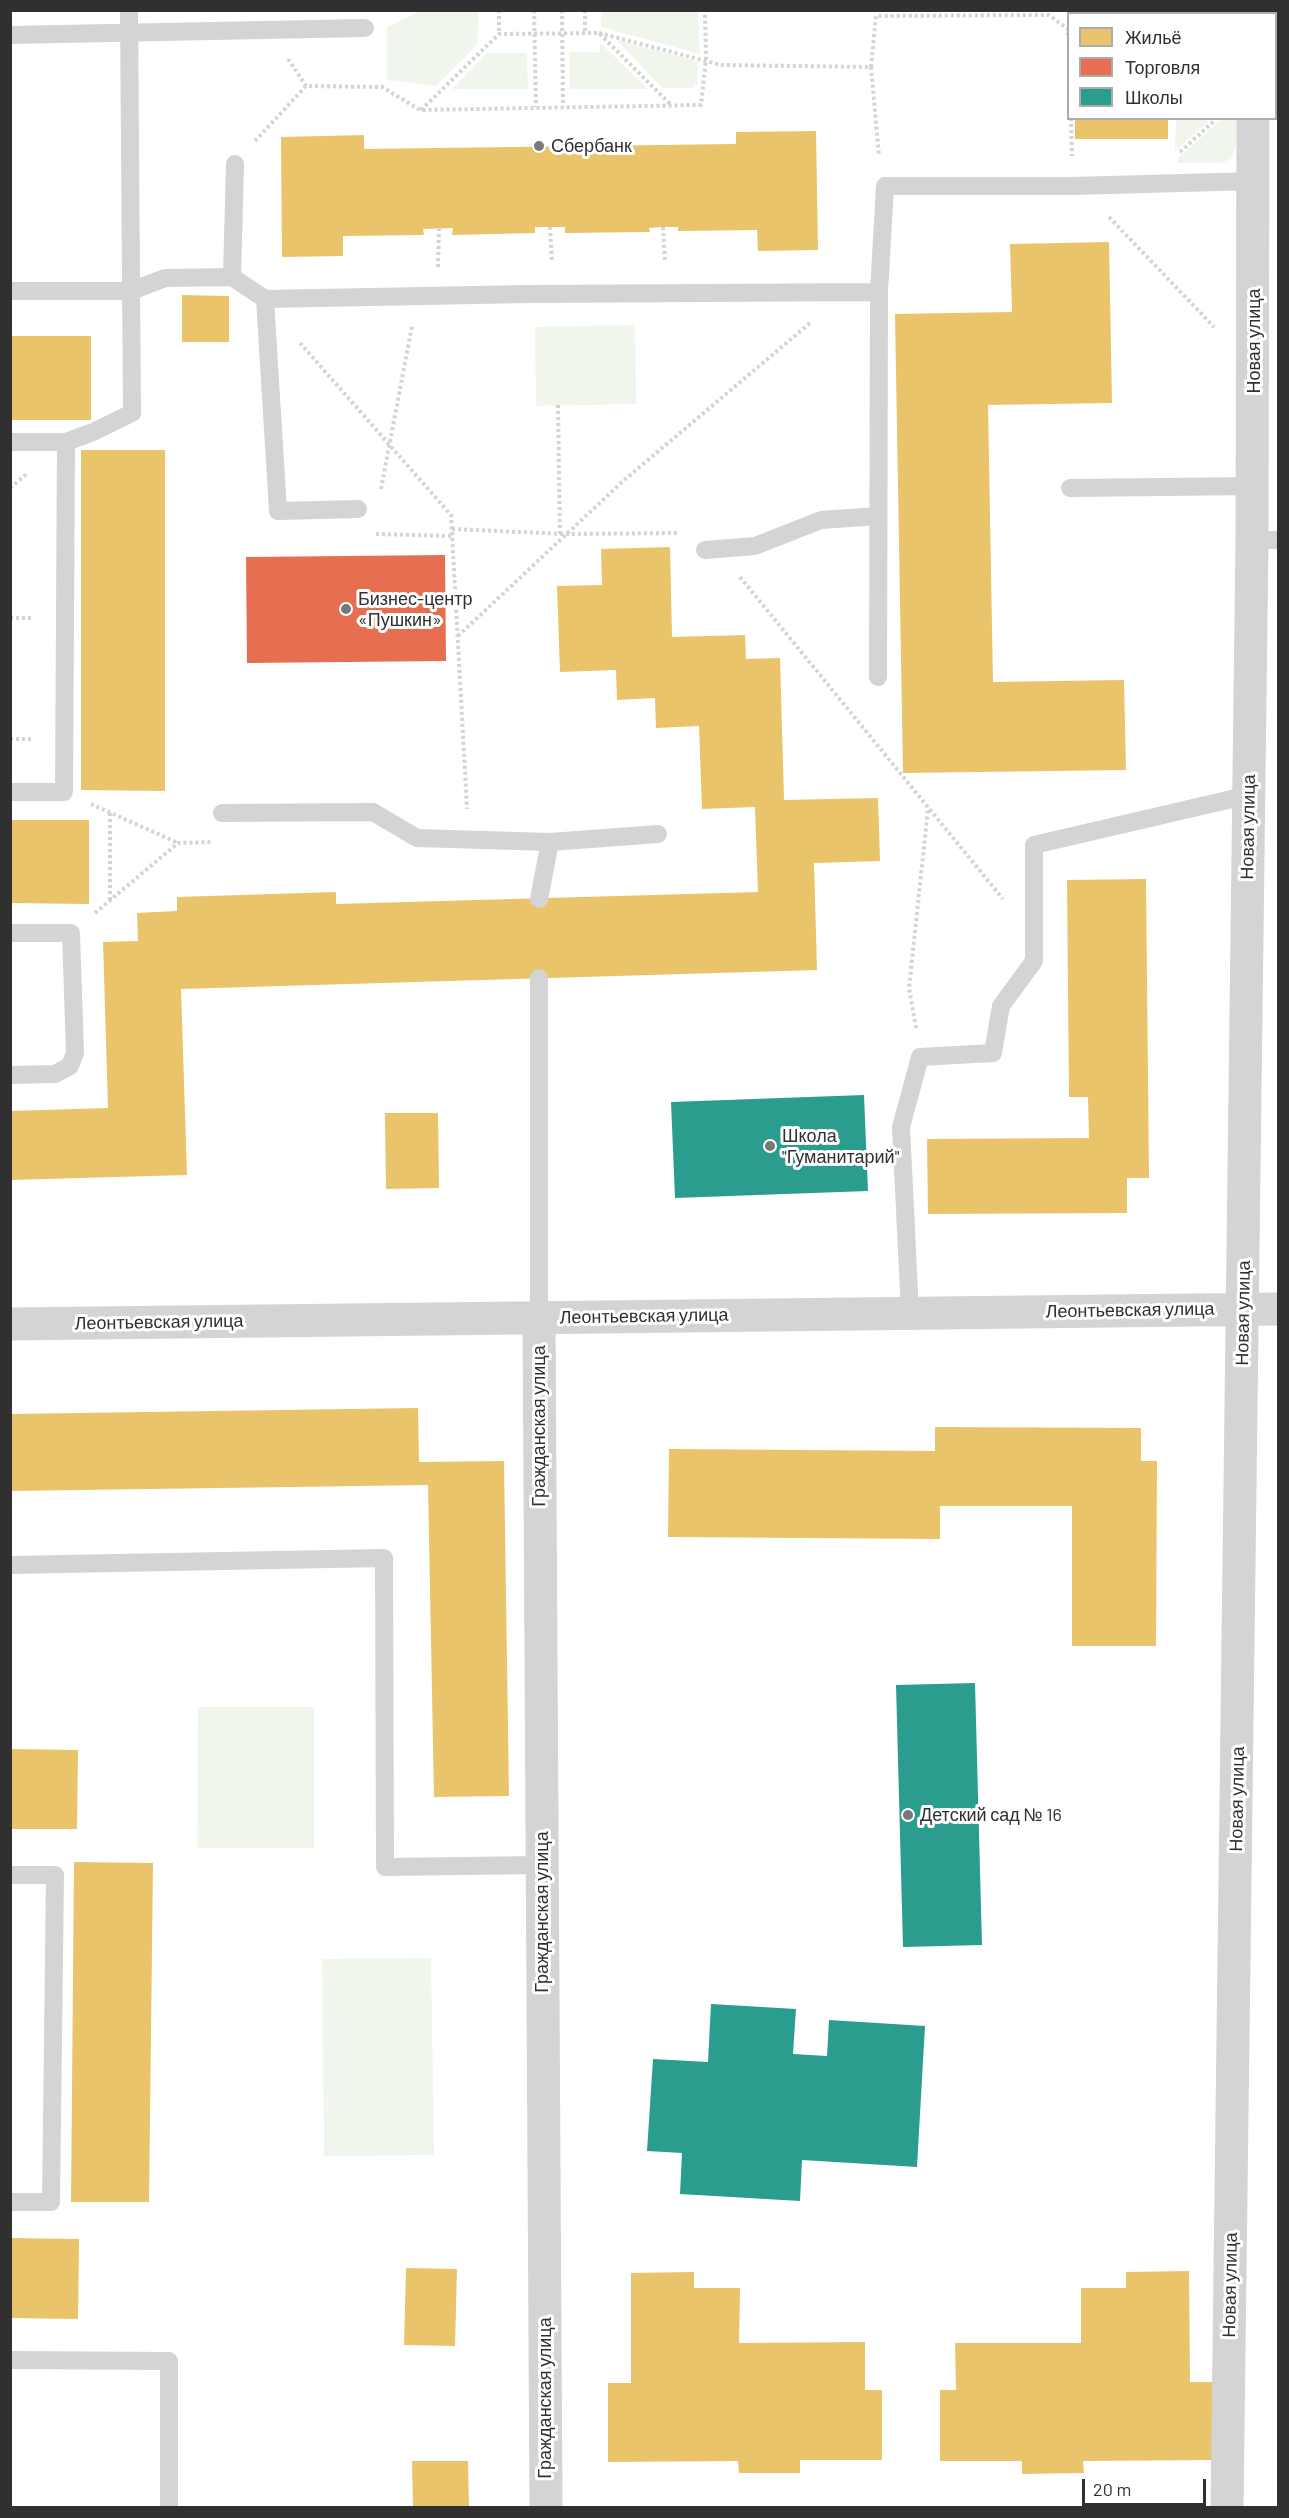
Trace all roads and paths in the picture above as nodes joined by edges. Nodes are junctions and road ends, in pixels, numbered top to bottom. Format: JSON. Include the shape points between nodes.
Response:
{"nodes":[{"id":1,"x":129,"y":10,"type":"edge"},
{"id":2,"x":499,"y":10,"type":"edge"},
{"id":3,"x":534,"y":10,"type":"edge"},
{"id":4,"x":562,"y":10,"type":"edge"},
{"id":5,"x":585,"y":10,"type":"edge"},
{"id":6,"x":705,"y":10,"type":"edge"},
{"id":7,"x":365,"y":28,"type":"dead end"},
{"id":8,"x":1067,"y":28,"type":"edge"},
{"id":9,"x":534,"y":33,"type":"junction"},
{"id":10,"x":562,"y":33,"type":"junction"},
{"id":11,"x":585,"y":33,"type":"junction"},
{"id":12,"x":599,"y":33,"type":"junction"},
{"id":13,"x":129,"y":34,"type":"junction"},
{"id":14,"x":500,"y":34,"type":"junction"},
{"id":15,"x":10,"y":35,"type":"edge"},
{"id":16,"x":706,"y":60,"type":"junction"},
{"id":17,"x":871,"y":67,"type":"junction"},
{"id":18,"x":672,"y":106,"type":"junction"},
{"id":19,"x":536,"y":107,"type":"junction"},
{"id":20,"x":563,"y":107,"type":"junction"},
{"id":21,"x":420,"y":110,"type":"junction"},
{"id":22,"x":1215,"y":120,"type":"edge"},
{"id":23,"x":1253,"y":120,"type":"edge"},
{"id":24,"x":1179,"y":153,"type":"dead end"},
{"id":25,"x":235,"y":164,"type":"joint"},
{"id":26,"x":1255,"y":181,"type":"junction"},
{"id":27,"x":885,"y":186,"type":"junction"},
{"id":28,"x":1080,"y":186,"type":"junction"},
{"id":29,"x":232,"y":277,"type":"junction"},
{"id":30,"x":10,"y":291,"type":"edge"},
{"id":31,"x":131,"y":291,"type":"junction"},
{"id":32,"x":879,"y":292,"type":"junction"},
{"id":33,"x":848,"y":293,"type":"junction"},
{"id":34,"x":418,"y":296,"type":"junction"},
{"id":35,"x":265,"y":299,"type":"junction"},
{"id":36,"x":1253,"y":369,"type":"junction"},
{"id":37,"x":558,"y":405,"type":"dead end"},
{"id":38,"x":10,"y":442,"type":"edge"},
{"id":39,"x":66,"y":442,"type":"junction"},
{"id":40,"x":389,"y":443,"type":"junction"},
{"id":41,"x":1253,"y":486,"type":"junction"},
{"id":42,"x":1070,"y":488,"type":"dead end"},
{"id":43,"x":358,"y":508,"type":"junction"},
{"id":44,"x":877,"y":516,"type":"junction"},
{"id":45,"x":452,"y":529,"type":"junction"},
{"id":46,"x":562,"y":534,"type":"junction"},
{"id":47,"x":453,"y":536,"type":"junction"},
{"id":48,"x":1265,"y":540,"type":"edge"},
{"id":49,"x":711,"y":550,"type":"junction"},
{"id":50,"x":458,"y":636,"type":"junction"},
{"id":51,"x":878,"y":677,"type":"dead end"},
{"id":52,"x":10,"y":792,"type":"edge"},
{"id":53,"x":64,"y":792,"type":"junction"},
{"id":54,"x":1249,"y":795,"type":"junction"},
{"id":55,"x":928,"y":808,"type":"junction"},
{"id":56,"x":110,"y":813,"type":"junction"},
{"id":57,"x":222,"y":813,"type":"dead end"},
{"id":58,"x":247,"y":813,"type":"junction"},
{"id":59,"x":658,"y":834,"type":"dead end"},
{"id":60,"x":469,"y":840,"type":"junction"},
{"id":61,"x":550,"y":842,"type":"junction"},
{"id":62,"x":178,"y":843,"type":"junction"},
{"id":63,"x":538,"y":899,"type":"dead end"},
{"id":64,"x":110,"y":901,"type":"junction"},
{"id":65,"x":1034,"y":904,"type":"junction"},
{"id":66,"x":10,"y":933,"type":"edge"},
{"id":67,"x":71,"y":933,"type":"junction"},
{"id":68,"x":539,"y":978,"type":"dead end"},
{"id":69,"x":920,"y":1057,"type":"junction"},
{"id":70,"x":10,"y":1075,"type":"edge"},
{"id":71,"x":1278,"y":1308,"type":"edge"},
{"id":72,"x":1243,"y":1309,"type":"junction"},
{"id":73,"x":910,"y":1313,"type":"junction"},
{"id":74,"x":539,"y":1317,"type":"junction"},
{"id":75,"x":10,"y":1324,"type":"edge"},
{"id":76,"x":10,"y":1565,"type":"edge"},
{"id":77,"x":542,"y":1865,"type":"junction"},
{"id":78,"x":10,"y":1875,"type":"edge"},
{"id":79,"x":10,"y":2202,"type":"edge"},
{"id":80,"x":10,"y":2360,"type":"edge"},
{"id":81,"x":170,"y":2508,"type":"edge"},
{"id":82,"x":546,"y":2508,"type":"edge"},
{"id":83,"x":1227,"y":2508,"type":"edge"}],
"edges":[{"from":1,"to":13,"type":"lane"},
{"from":2,"to":14,"type":"path"},
{"from":3,"to":9,"type":"path"},
{"from":4,"to":10,"type":"path"},
{"from":5,"to":11,"type":"path"},
{"from":6,"to":16,"type":"path"},
{"from":7,"to":13,"type":"lane"},
{"from":8,"to":17,"type":"path","via":[[1048,15],[876,16]]},
{"from":9,"to":10,"type":"path"},
{"from":9,"to":14,"type":"path"},
{"from":9,"to":19,"type":"path"},
{"from":10,"to":11,"type":"path"},
{"from":10,"to":20,"type":"path"},
{"from":11,"to":12,"type":"path"},
{"from":12,"to":16,"type":"path"},
{"from":12,"to":18,"type":"path"},
{"from":13,"to":15,"type":"lane"},
{"from":13,"to":31,"type":"lane"},
{"from":14,"to":21,"type":"path"},
{"from":16,"to":17,"type":"path","via":[[721,65]]},
{"from":16,"to":18,"type":"path","via":[[701,105]]},
{"from":17,"to":27,"type":"path","via":[[879,162]]},
{"from":18,"to":20,"type":"path"},
{"from":19,"to":20,"type":"path"},
{"from":19,"to":21,"type":"path"},
{"from":21,"to":25,"type":"path","via":[[382,87],[306,86]]},
{"from":22,"to":24,"type":"path"},
{"from":23,"to":26,"type":"street","name":"Новая улица"},
{"from":25,"to":29,"type":"lane"},
{"from":26,"to":28,"type":"lane"},
{"from":26,"to":36,"type":"street","name":"Новая улица"},
{"from":27,"to":28,"type":"lane"},
{"from":27,"to":32,"type":"lane"},
{"from":28,"to":36,"type":"path"},
{"from":29,"to":31,"type":"lane","via":[[165,278]]},
{"from":29,"to":35,"type":"lane"},
{"from":30,"to":31,"type":"lane"},
{"from":31,"to":39,"type":"lane","via":[[132,413]]},
{"from":32,"to":33,"type":"lane"},
{"from":32,"to":44,"type":"lane"},
{"from":33,"to":34,"type":"lane"},
{"from":33,"to":46,"type":"path"},
{"from":34,"to":35,"type":"lane"},
{"from":34,"to":40,"type":"path"},
{"from":35,"to":40,"type":"path"},
{"from":35,"to":43,"type":"lane","via":[[278,511]]},
{"from":36,"to":41,"type":"street","name":"Новая улица"},
{"from":37,"to":46,"type":"path"},
{"from":38,"to":39,"type":"lane"},
{"from":39,"to":53,"type":"lane"},
{"from":40,"to":43,"type":"path","via":[[382,488]]},
{"from":40,"to":45,"type":"path","via":[[451,515]]},
{"from":41,"to":42,"type":"lane"},
{"from":41,"to":48,"type":"street","name":"Новая улица"},
{"from":43,"to":47,"type":"path","via":[[377,536]]},
{"from":44,"to":49,"type":"lane","via":[[821,520],[755,546]]},
{"from":44,"to":51,"type":"lane"},
{"from":45,"to":46,"type":"path"},
{"from":45,"to":47,"type":"path"},
{"from":46,"to":49,"type":"path","via":[[693,532]]},
{"from":46,"to":50,"type":"path"},
{"from":47,"to":50,"type":"path"},
{"from":48,"to":54,"type":"street","name":"Новая улица"},
{"from":49,"to":55,"type":"path"},
{"from":50,"to":60,"type":"path"},
{"from":52,"to":53,"type":"lane"},
{"from":53,"to":56,"type":"path"},
{"from":54,"to":65,"type":"lane","via":[[1034,844]]},
{"from":54,"to":72,"type":"street","name":"Новая улица"},
{"from":55,"to":65,"type":"path","via":[[1008,905]]},
{"from":55,"to":69,"type":"path","via":[[909,988]]},
{"from":56,"to":62,"type":"path"},
{"from":56,"to":64,"type":"path"},
{"from":57,"to":58,"type":"lane"},
{"from":58,"to":60,"type":"lane","via":[[373,812],[417,838]]},
{"from":58,"to":62,"type":"path","via":[[219,842]]},
{"from":59,"to":61,"type":"lane"},
{"from":60,"to":61,"type":"lane"},
{"from":61,"to":63,"type":"lane"},
{"from":62,"to":64,"type":"path"},
{"from":64,"to":67,"type":"path"},
{"from":65,"to":69,"type":"lane","via":[[1034,961],[1001,1006],[993,1053]]},
{"from":66,"to":67,"type":"lane"},
{"from":67,"to":70,"type":"lane","via":[[75,1053],[70,1066],[55,1074]]},
{"from":68,"to":74,"type":"lane"},
{"from":69,"to":73,"type":"lane","via":[[901,1127]]},
{"from":71,"to":72,"type":"street","name":"Леонтьевская улица"},
{"from":72,"to":73,"type":"street","name":"Леонтьевская улица"},
{"from":72,"to":83,"type":"street","name":"Новая улица"},
{"from":73,"to":74,"type":"street","name":"Леонтьевская улица"},
{"from":74,"to":75,"type":"street","name":"Леонтьевская улица"},
{"from":74,"to":77,"type":"street","name":"Гражданская улица"},
{"from":76,"to":77,"type":"lane","via":[[384,1558],[385,1867]]},
{"from":77,"to":82,"type":"street","name":"Гражданская улица"},
{"from":78,"to":79,"type":"lane","via":[[56,1875],[51,2202]]},
{"from":80,"to":81,"type":"lane","via":[[169,2361]]}]}
